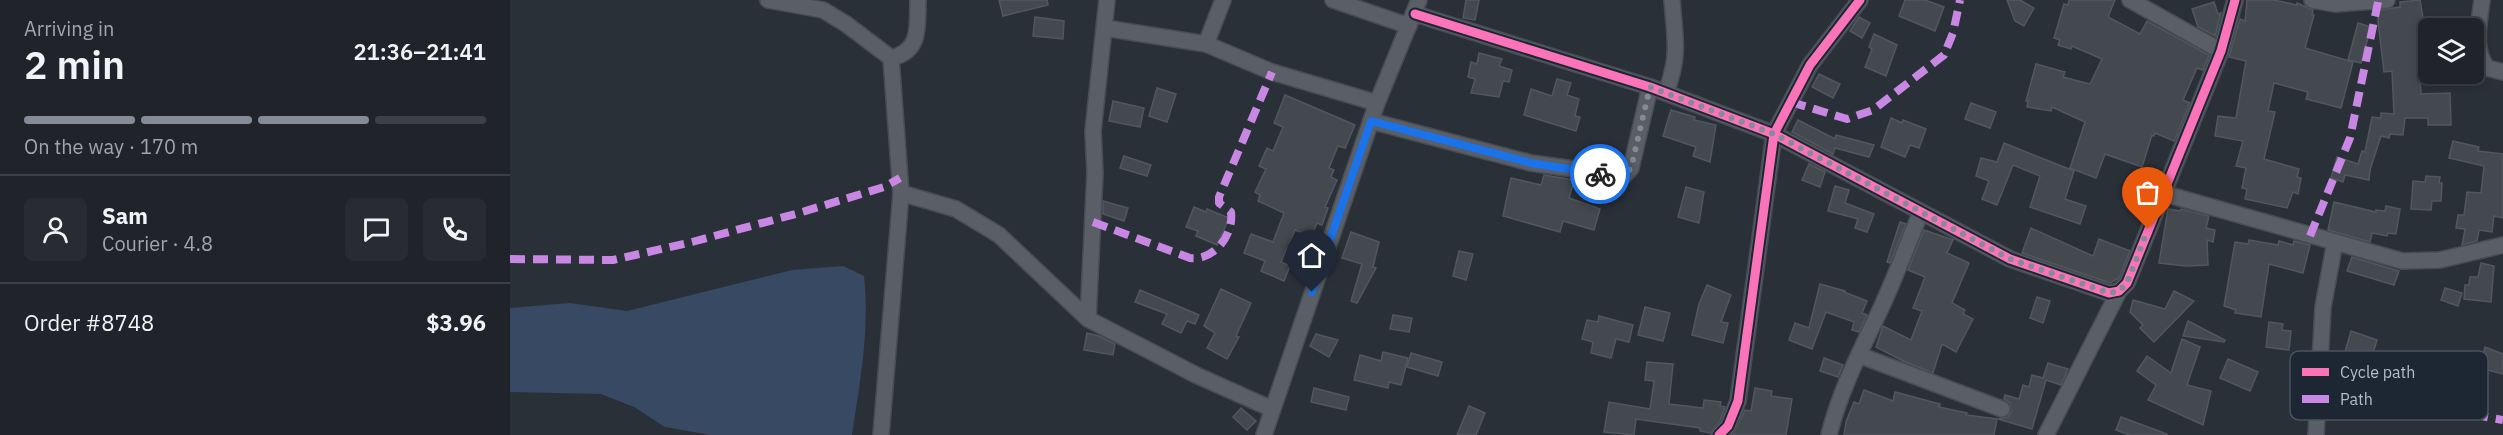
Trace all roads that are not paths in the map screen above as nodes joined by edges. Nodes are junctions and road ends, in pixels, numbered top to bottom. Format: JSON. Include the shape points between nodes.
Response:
{"nodes":[{"id":1,"x":768,"y":0,"type":"edge"},
{"id":2,"x":918,"y":0,"type":"edge"},
{"id":3,"x":1107,"y":0,"type":"edge"},
{"id":4,"x":1223,"y":0,"type":"edge"},
{"id":5,"x":1333,"y":0,"type":"edge"},
{"id":6,"x":1672,"y":0,"type":"edge"},
{"id":7,"x":1860,"y":0,"type":"edge"},
{"id":8,"x":2130,"y":0,"type":"edge"},
{"id":9,"x":2235,"y":0,"type":"edge"},
{"id":10,"x":2312,"y":0,"type":"edge"},
{"id":11,"x":2387,"y":0,"type":"edge"},
{"id":12,"x":2482,"y":0,"type":"edge"},
{"id":13,"x":1414,"y":14,"type":"edge"},
{"id":14,"x":1105,"y":28,"type":"junction"},
{"id":15,"x":1206,"y":45,"type":"junction"},
{"id":16,"x":2221,"y":51,"type":"junction"},
{"id":17,"x":891,"y":58,"type":"junction"},
{"id":18,"x":2503,"y":72,"type":"edge"},
{"id":19,"x":1650,"y":87,"type":"junction"},
{"id":20,"x":1666,"y":93,"type":"junction"},
{"id":21,"x":1377,"y":103,"type":"junction"},
{"id":22,"x":1371,"y":121,"type":"junction"},
{"id":23,"x":1774,"y":134,"type":"junction"},
{"id":24,"x":901,"y":193,"type":"junction"},
{"id":25,"x":2162,"y":193,"type":"junction"},
{"id":26,"x":1921,"y":212,"type":"junction"},
{"id":27,"x":2336,"y":242,"type":"junction"},
{"id":28,"x":2503,"y":245,"type":"edge"},
{"id":29,"x":2119,"y":291,"type":"junction"},
{"id":30,"x":1088,"y":319,"type":"junction"},
{"id":31,"x":2321,"y":351,"type":"edge"},
{"id":32,"x":1859,"y":356,"type":"junction"},
{"id":33,"x":1272,"y":409,"type":"junction"},
{"id":34,"x":2002,"y":409,"type":"dead end"},
{"id":35,"x":2317,"y":420,"type":"edge"},
{"id":36,"x":881,"y":435,"type":"edge"},
{"id":37,"x":1263,"y":435,"type":"edge"},
{"id":38,"x":1719,"y":435,"type":"edge"},
{"id":39,"x":1829,"y":435,"type":"edge"},
{"id":40,"x":2046,"y":435,"type":"edge"},
{"id":41,"x":2316,"y":435,"type":"edge"}],
"edges":[{"from":1,"to":17,"type":"street","via":[[823,10]]},
{"from":2,"to":17,"type":"street","via":[[912,48]]},
{"from":3,"to":14,"type":"street"},
{"from":4,"to":15,"type":"street"},
{"from":5,"to":13,"type":"street"},
{"from":6,"to":20,"type":"street","via":[[1677,45],[1675,68]]},
{"from":7,"to":23,"type":"street","via":[[1810,65]]},
{"from":8,"to":16,"type":"street"},
{"from":9,"to":16,"type":"street"},
{"from":10,"to":11,"type":"street","via":[[2335,4]]},
{"from":12,"to":18,"type":"street","via":[[2480,58],[2487,68]]},
{"from":13,"to":19,"type":"street"},
{"from":13,"to":21,"type":"street"},
{"from":14,"to":15,"type":"street"},
{"from":14,"to":30,"type":"street","via":[[1093,131],[1095,173]]},
{"from":15,"to":21,"type":"street","via":[[1272,72]]},
{"from":16,"to":25,"type":"street"},
{"from":17,"to":24,"type":"street"},
{"from":19,"to":20,"type":"street"},
{"from":19,"to":22,"type":"street","via":[[1631,168],[1624,176],[1531,163]]},
{"from":20,"to":23,"type":"street"},
{"from":21,"to":22,"type":"street"},
{"from":22,"to":33,"type":"street"},
{"from":23,"to":26,"type":"street"},
{"from":23,"to":38,"type":"street","via":[[1738,401],[1728,426]]},
{"from":24,"to":30,"type":"street","via":[[957,209],[999,235]]},
{"from":24,"to":36,"type":"street"},
{"from":25,"to":27,"type":"street"},
{"from":25,"to":29,"type":"street","via":[[2127,283]]},
{"from":26,"to":29,"type":"street","via":[[2010,259],[2109,293]]},
{"from":26,"to":32,"type":"street"},
{"from":27,"to":28,"type":"street","via":[[2402,261],[2440,260]]},
{"from":27,"to":31,"type":"street","via":[[2323,307]]},
{"from":29,"to":40,"type":"street"},
{"from":30,"to":33,"type":"street"},
{"from":32,"to":34,"type":"street"},
{"from":32,"to":39,"type":"street"},
{"from":33,"to":37,"type":"street"},
{"from":35,"to":41,"type":"street"}]}
